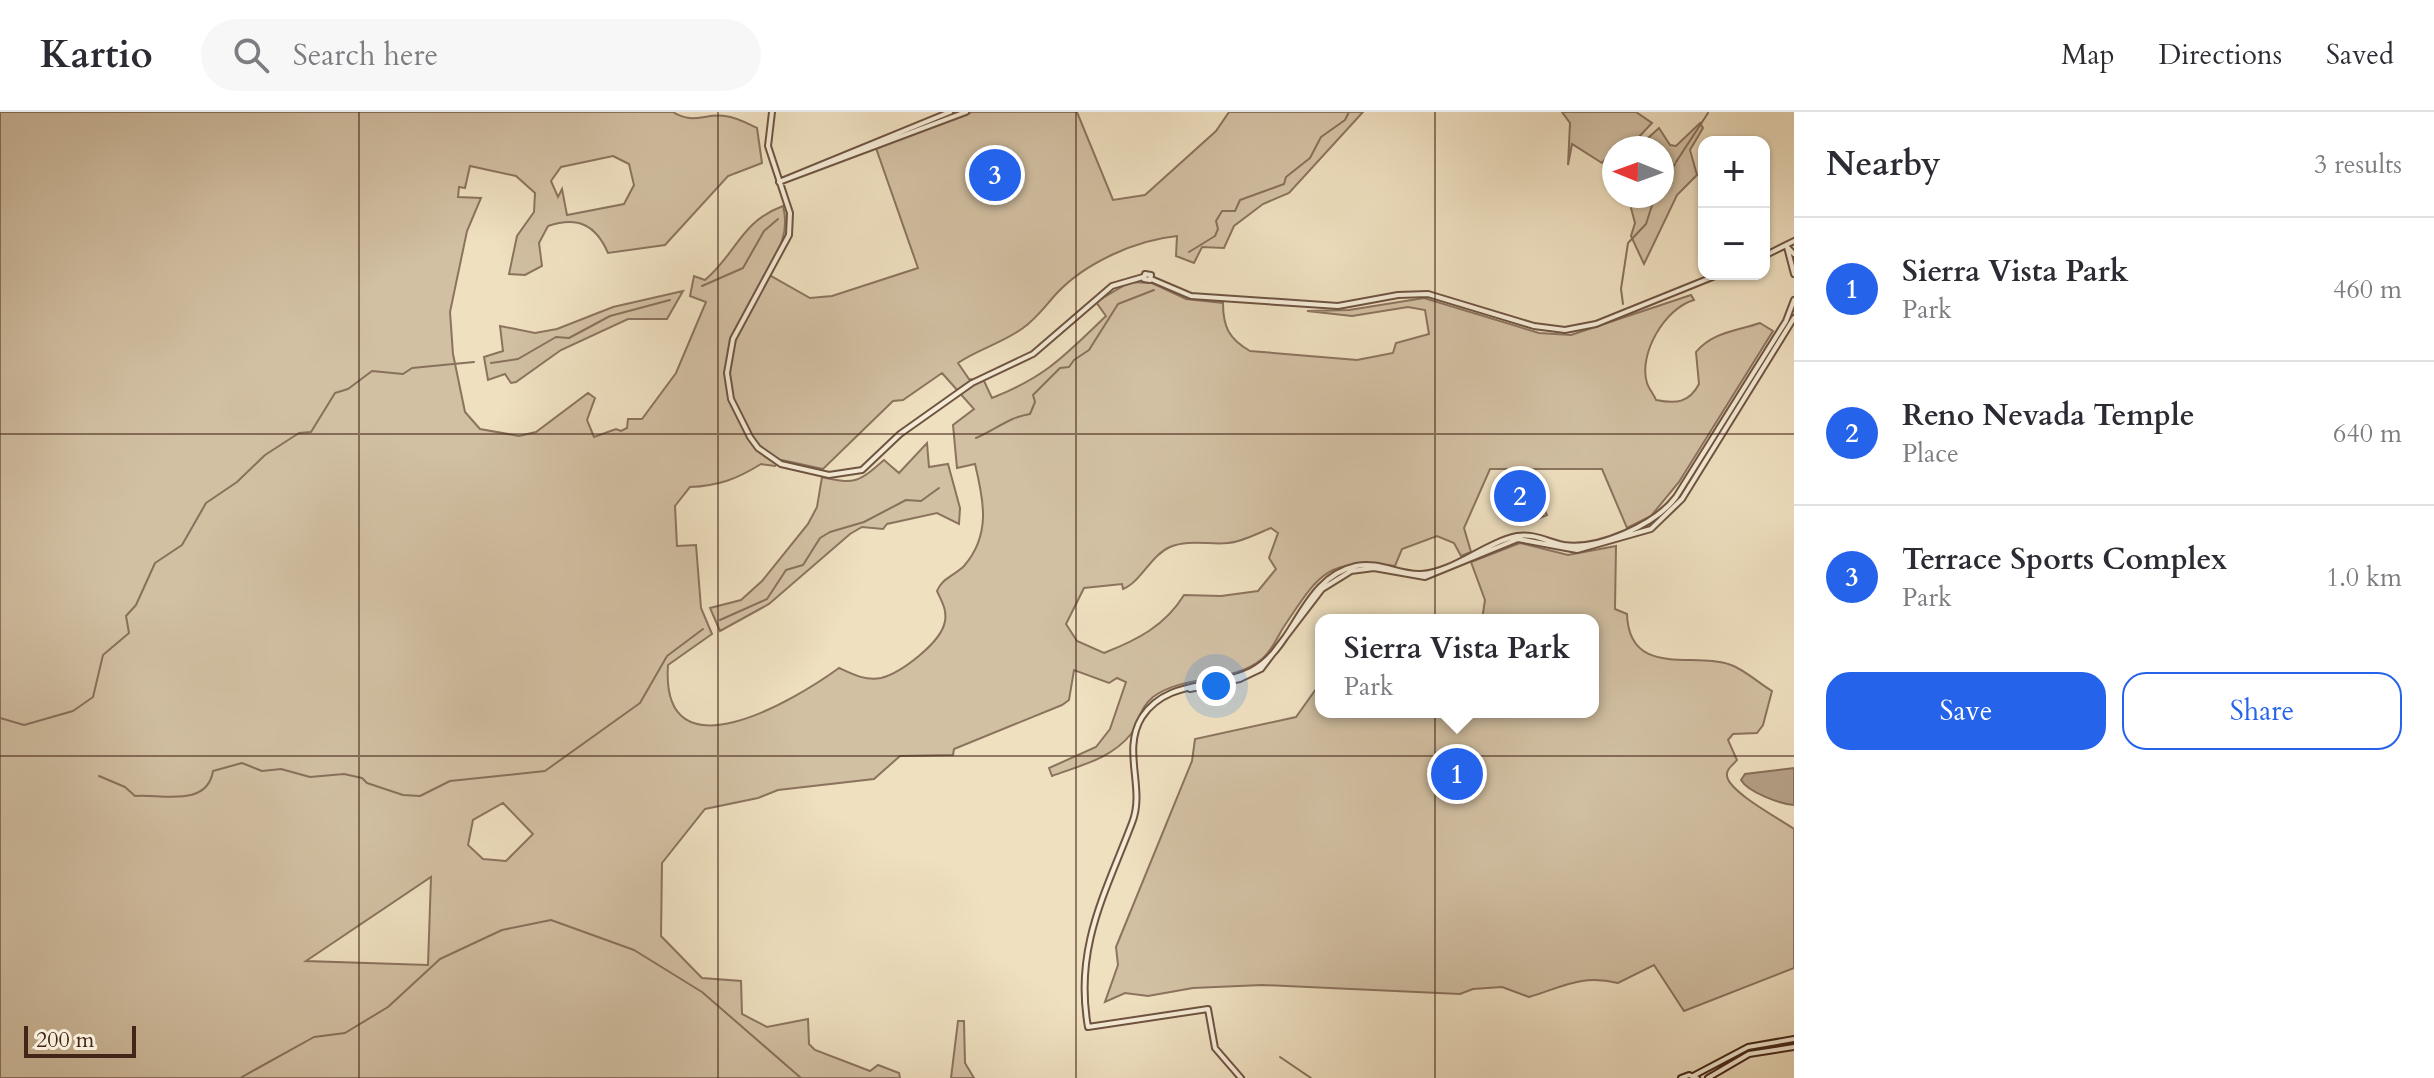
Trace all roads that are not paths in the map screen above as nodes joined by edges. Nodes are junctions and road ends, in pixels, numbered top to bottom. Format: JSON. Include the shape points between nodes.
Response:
{"nodes":[{"id":1,"x":772,"y":112,"type":"edge"},
{"id":2,"x":950,"y":112,"type":"edge"},
{"id":3,"x":966,"y":112,"type":"edge"},
{"id":4,"x":779,"y":182,"type":"junction"},
{"id":5,"x":1794,"y":243,"type":"edge"},
{"id":6,"x":1787,"y":247,"type":"junction"},
{"id":7,"x":1770,"y":254,"type":"edge"},
{"id":8,"x":1794,"y":254,"type":"edge"},
{"id":9,"x":1794,"y":274,"type":"edge"},
{"id":10,"x":1705,"y":280,"type":"edge"},
{"id":11,"x":1794,"y":300,"type":"edge"},
{"id":12,"x":1794,"y":318,"type":"edge"},
{"id":13,"x":1499,"y":547,"type":"junction"},
{"id":14,"x":1496,"y":558,"type":"dead end"},
{"id":15,"x":1187,"y":688,"type":"junction"},
{"id":16,"x":1794,"y":1039,"type":"edge"},
{"id":17,"x":1794,"y":1047,"type":"edge"},
{"id":18,"x":1695,"y":1077,"type":"edge"},
{"id":19,"x":1241,"y":1078,"type":"edge"},
{"id":20,"x":1681,"y":1078,"type":"edge"},
{"id":21,"x":1708,"y":1078,"type":"edge"}],
"edges":[{"from":1,"to":4,"type":"street","via":[[768,146]]},
{"from":2,"to":4,"type":"street"},
{"from":3,"to":4,"type":"street"},
{"from":4,"to":10,"type":"street","via":[[790,213],[789,235],[733,339],[728,382],[734,406],[758,448],[799,470],[842,475],[862,470],[900,434],[969,385],[1033,354],[1112,286],[1149,273],[1151,279],[1191,296],[1338,306],[1428,294],[1534,326],[1565,330],[1596,324]]},
{"from":5,"to":6,"type":"street"},
{"from":6,"to":7,"type":"street"},
{"from":6,"to":8,"type":"street"},
{"from":6,"to":9,"type":"street"},
{"from":11,"to":15,"type":"street","via":[[1676,497],[1648,524],[1573,545],[1516,537],[1424,574],[1374,565],[1351,567],[1320,586],[1259,666]]},
{"from":12,"to":13,"type":"street","via":[[1682,499],[1660,523],[1632,537],[1577,550],[1524,539]]},
{"from":13,"to":14,"type":"street"},
{"from":13,"to":15,"type":"street","via":[[1425,577],[1374,568],[1345,573],[1318,594],[1261,669],[1240,679]]},
{"from":15,"to":19,"type":"street","via":[[1151,706],[1136,732],[1132,755],[1137,807],[1091,928],[1084,988],[1088,1027],[1208,1009],[1215,1048]]},
{"from":16,"to":18,"type":"street","via":[[1748,1047]]},
{"from":17,"to":21,"type":"street","via":[[1749,1054]]},
{"from":18,"to":20,"type":"street"}]}
